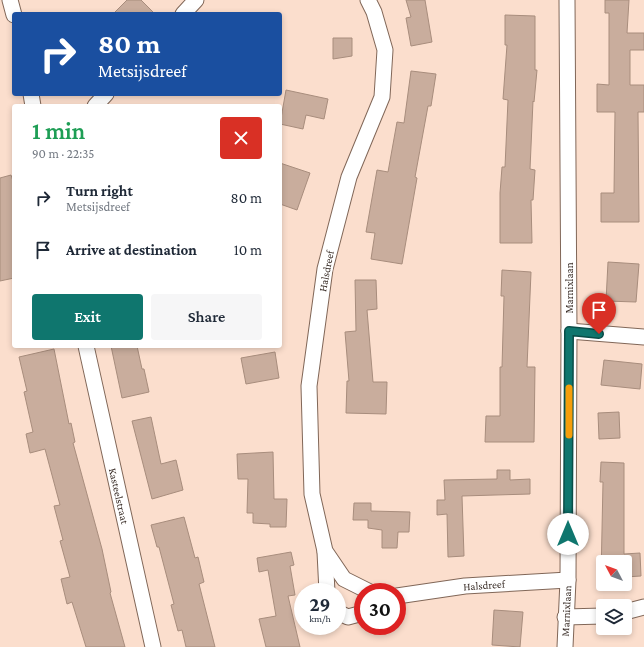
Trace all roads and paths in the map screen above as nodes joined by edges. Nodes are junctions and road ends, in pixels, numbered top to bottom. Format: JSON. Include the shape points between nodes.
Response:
{"nodes":[{"id":1,"x":10,"y":0,"type":"edge"},
{"id":2,"x":196,"y":0,"type":"edge"},
{"id":3,"x":368,"y":0,"type":"edge"},
{"id":4,"x":567,"y":0,"type":"edge"},
{"id":5,"x":13,"y":12,"type":"edge"},
{"id":6,"x":185,"y":12,"type":"edge"},
{"id":7,"x":104,"y":96,"type":"edge"},
{"id":8,"x":97,"y":104,"type":"edge"},
{"id":9,"x":569,"y":331,"type":"junction"},
{"id":10,"x":644,"y":337,"type":"edge"},
{"id":11,"x":86,"y":348,"type":"edge"},
{"id":12,"x":325,"y":551,"type":"junction"},
{"id":13,"x":568,"y":580,"type":"junction"},
{"id":14,"x":327,"y":583,"type":"edge"},
{"id":15,"x":354,"y":584,"type":"edge"},
{"id":16,"x":406,"y":596,"type":"edge"},
{"id":17,"x":644,"y":607,"type":"edge"},
{"id":18,"x":632,"y":610,"type":"edge"},
{"id":19,"x":596,"y":616,"type":"edge"},
{"id":20,"x":565,"y":617,"type":"junction"},
{"id":21,"x":153,"y":647,"type":"edge"},
{"id":22,"x":565,"y":647,"type":"edge"}],
"edges":[{"from":1,"to":5,"type":"street"},
{"from":2,"to":6,"type":"street"},
{"from":3,"to":12,"type":"street","name":"Halsdreef","via":[[385,50],[382,97],[349,177],[325,269],[309,386],[312,494]]},
{"from":4,"to":9,"type":"street","name":"Marnixlaan"},
{"from":7,"to":8,"type":"street"},
{"from":9,"to":10,"type":"street"},
{"from":9,"to":13,"type":"street","name":"Marnixlaan"},
{"from":11,"to":21,"type":"street","name":"Kasteelstraat"},
{"from":12,"to":14,"type":"street","name":"Halsdreef"},
{"from":12,"to":15,"type":"street","name":"Halsdreef","via":[[344,579]]},
{"from":13,"to":16,"type":"street","name":"Halsdreef","via":[[464,586]]},
{"from":13,"to":20,"type":"street","name":"Marnixlaan"},
{"from":17,"to":18,"type":"street"},
{"from":19,"to":20,"type":"street"},
{"from":20,"to":22,"type":"street","name":"Marnixlaan"}]}
